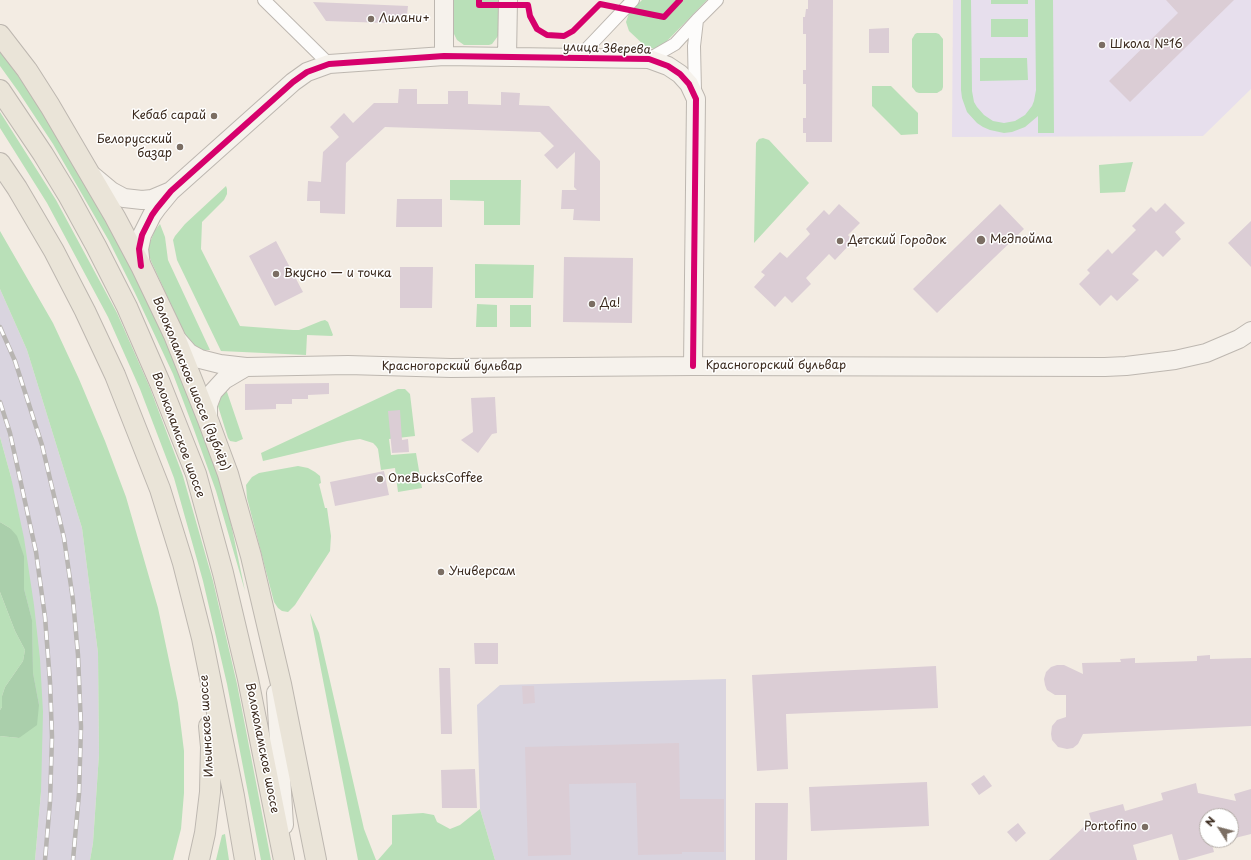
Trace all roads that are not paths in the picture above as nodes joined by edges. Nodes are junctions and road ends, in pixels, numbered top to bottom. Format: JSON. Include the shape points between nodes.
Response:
{"nodes":[{"id":1,"x":264,"y":0,"type":"edge"},
{"id":2,"x":444,"y":0,"type":"edge"},
{"id":3,"x":508,"y":0,"type":"edge"},
{"id":4,"x":633,"y":0,"type":"edge"},
{"id":5,"x":717,"y":0,"type":"edge"},
{"id":6,"x":697,"y":20,"type":"junction"},
{"id":7,"x":0,"y":35,"type":"edge"},
{"id":8,"x":444,"y":56,"type":"junction"},
{"id":9,"x":507,"y":57,"type":"junction"},
{"id":10,"x":578,"y":58,"type":"junction"},
{"id":11,"x":649,"y":59,"type":"junction"},
{"id":12,"x":329,"y":64,"type":"junction"},
{"id":13,"x":0,"y":90,"type":"edge"},
{"id":14,"x":696,"y":99,"type":"junction"},
{"id":15,"x":0,"y":163,"type":"edge"},
{"id":16,"x":88,"y":171,"type":"junction"},
{"id":17,"x":171,"y":191,"type":"junction"},
{"id":18,"x":141,"y":266,"type":"junction"},
{"id":19,"x":1251,"y":331,"type":"edge"},
{"id":20,"x":174,"y":335,"type":"junction"},
{"id":21,"x":693,"y":366,"type":"junction"},
{"id":22,"x":246,"y":367,"type":"junction"},
{"id":23,"x":208,"y":420,"type":"junction"},
{"id":24,"x":202,"y":638,"type":"junction"},
{"id":25,"x":273,"y":650,"type":"junction"},
{"id":26,"x":199,"y":860,"type":"edge"},
{"id":27,"x":245,"y":860,"type":"edge"},
{"id":28,"x":285,"y":860,"type":"edge"},
{"id":29,"x":316,"y":860,"type":"edge"}],
"edges":[{"from":1,"to":12,"type":"street"},
{"from":2,"to":8,"type":"main road"},
{"from":3,"to":9,"type":"main road"},
{"from":4,"to":10,"type":"street"},
{"from":5,"to":6,"type":"street"},
{"from":6,"to":11,"type":"street","via":[[675,44]]},
{"from":6,"to":14,"type":"street","via":[[694,46]]},
{"from":7,"to":16,"type":"main road","name":"Волоколамское шоссе (дублёр)","via":[[27,70]]},
{"from":8,"to":9,"type":"main road","name":"улица Зверева"},
{"from":8,"to":12,"type":"main road","name":"улица Зверева"},
{"from":9,"to":10,"type":"main road","name":"улица Зверева"},
{"from":10,"to":11,"type":"main road","name":"улица Зверева"},
{"from":11,"to":14,"type":"main road","name":"улица Зверева","via":[[680,74],[689,84]]},
{"from":12,"to":17,"type":"main road","name":"улица Зверева","via":[[308,72],[293,82]]},
{"from":13,"to":28,"type":"main road","name":"Волоколамское шоссе","via":[[43,154],[96,246],[130,314],[196,474],[248,679]]},
{"from":14,"to":21,"type":"main road","name":"улица Зверева"},
{"from":15,"to":24,"type":"main road","via":[[54,251],[115,375],[160,489],[183,563]]},
{"from":16,"to":17,"type":"main road","via":[[124,198],[152,199]]},
{"from":16,"to":18,"type":"main road","name":"Волоколамское шоссе (дублёр)"},
{"from":17,"to":18,"type":"main road","via":[[152,215],[142,235],[139,249]]},
{"from":18,"to":20,"type":"main road","name":"Волоколамское шоссе (дублёр)"},
{"from":19,"to":21,"type":"main road","name":"Красногорский бульвар","via":[[1206,353],[1126,366]]},
{"from":20,"to":22,"type":"main road","name":"Красногорский бульвар","via":[[189,353],[200,359]]},
{"from":20,"to":23,"type":"main road","name":"Волоколамское шоссе (дублёр)"},
{"from":21,"to":22,"type":"main road","name":"Красногорский бульвар"},
{"from":22,"to":23,"type":"main road","name":"Красногорский бульвар","via":[[224,380],[213,392],[208,405]]},
{"from":23,"to":25,"type":"main road","name":"Волоколамское шоссе (дублёр)","via":[[228,474]]},
{"from":24,"to":26,"type":"main road","name":"Ильинское шоссе","via":[[211,754],[210,792]]},
{"from":24,"to":27,"type":"main road"},
{"from":25,"to":28,"type":"main road"},
{"from":25,"to":29,"type":"main road"}]}
